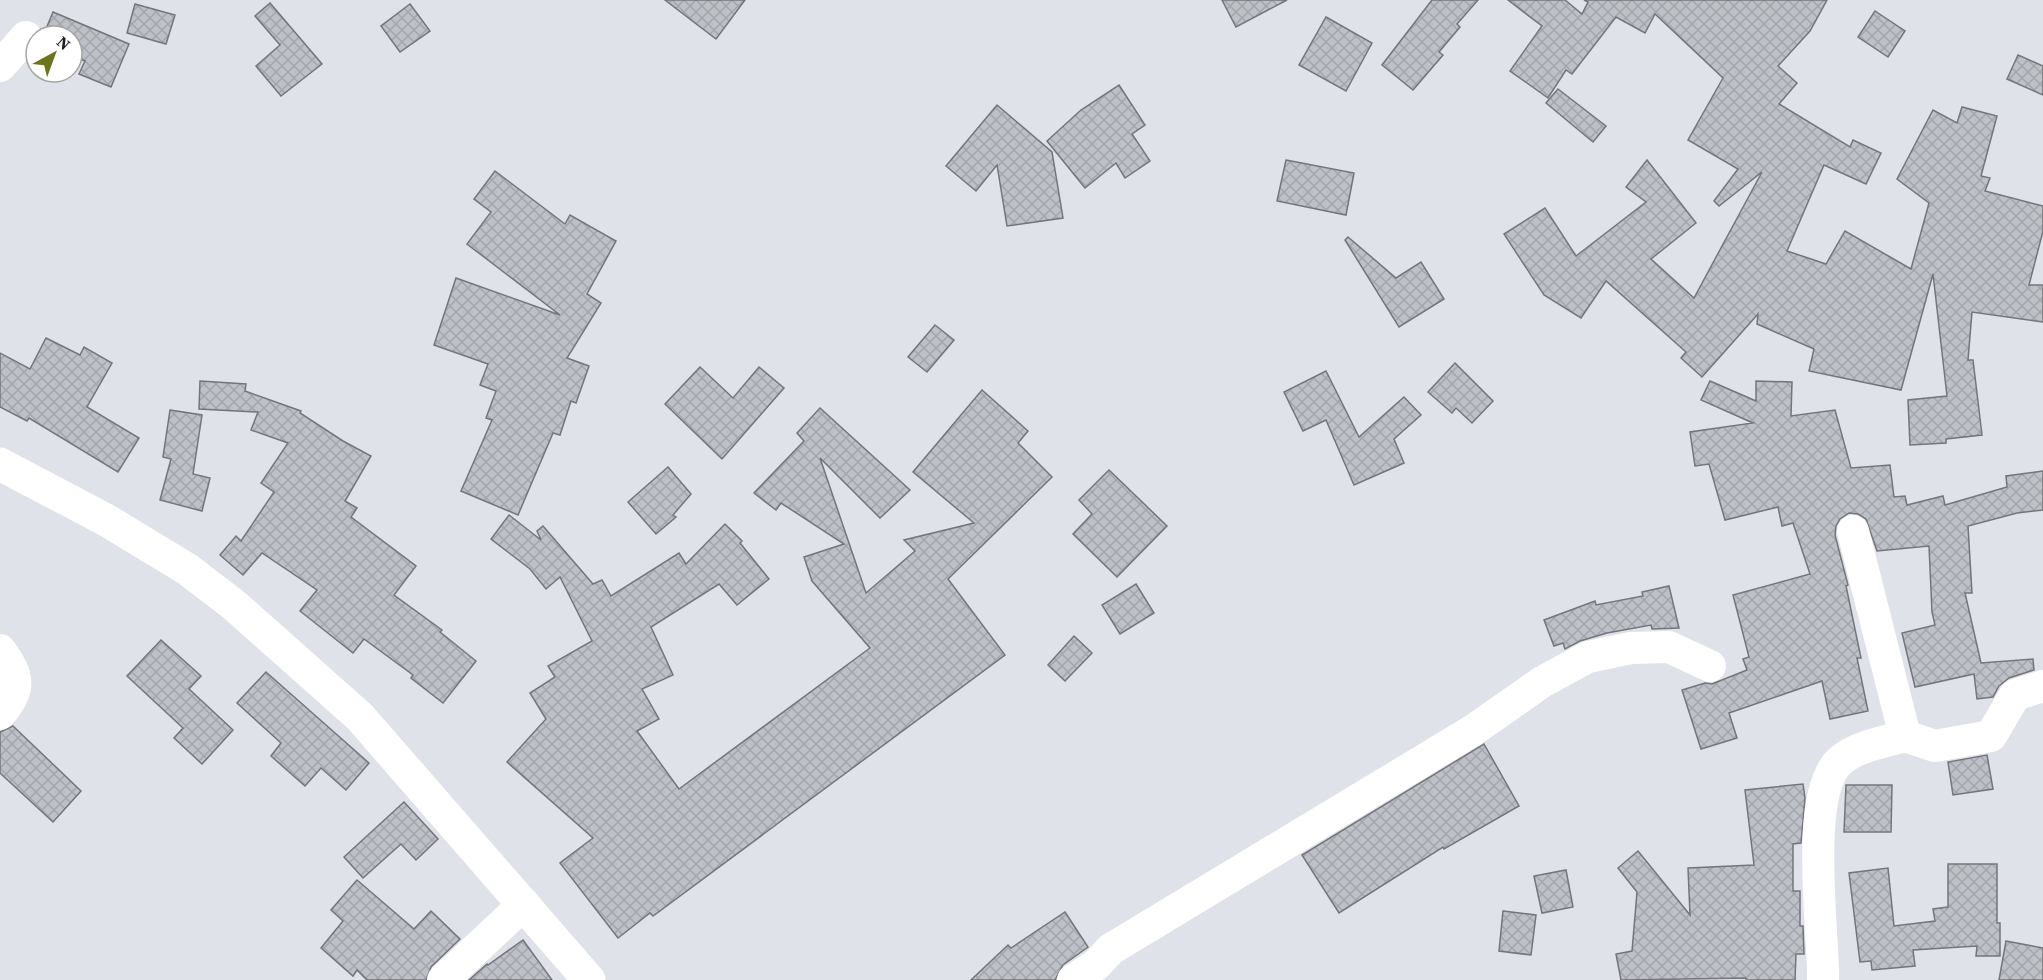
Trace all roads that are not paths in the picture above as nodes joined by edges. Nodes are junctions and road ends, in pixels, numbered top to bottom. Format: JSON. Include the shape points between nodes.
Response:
{"nodes":[{"id":1,"x":24,"y":39,"type":"edge"},
{"id":2,"x":0,"y":66,"type":"edge"},
{"id":3,"x":0,"y":464,"type":"edge"},
{"id":4,"x":1853,"y":531,"type":"dead end"},
{"id":5,"x":0,"y":650,"type":"edge"},
{"id":6,"x":1710,"y":666,"type":"dead end"},
{"id":7,"x":2043,"y":686,"type":"edge"},
{"id":8,"x":0,"y":714,"type":"edge"},
{"id":9,"x":1905,"y":736,"type":"junction"},
{"id":10,"x":524,"y":904,"type":"junction"},
{"id":11,"x":443,"y":980,"type":"edge"},
{"id":12,"x":589,"y":980,"type":"edge"},
{"id":13,"x":1072,"y":980,"type":"edge"},
{"id":14,"x":1823,"y":980,"type":"edge"}],
"edges":[{"from":1,"to":2,"type":"street"},
{"from":3,"to":10,"type":"main road","via":[[106,519],[187,569],[234,605],[360,717]]},
{"from":4,"to":9,"type":"street"},
{"from":5,"to":8,"type":"street","via":[[16,677],[14,698]]},
{"from":6,"to":13,"type":"street","via":[[1668,647],[1631,648],[1588,657],[1111,949],[1096,965]]},
{"from":7,"to":9,"type":"street","via":[[2015,695],[1991,736],[1935,746]]},
{"from":9,"to":14,"type":"street","via":[[1857,751],[1839,761],[1828,778],[1819,806]]},
{"from":10,"to":11,"type":"street"},
{"from":10,"to":12,"type":"main road"}]}
